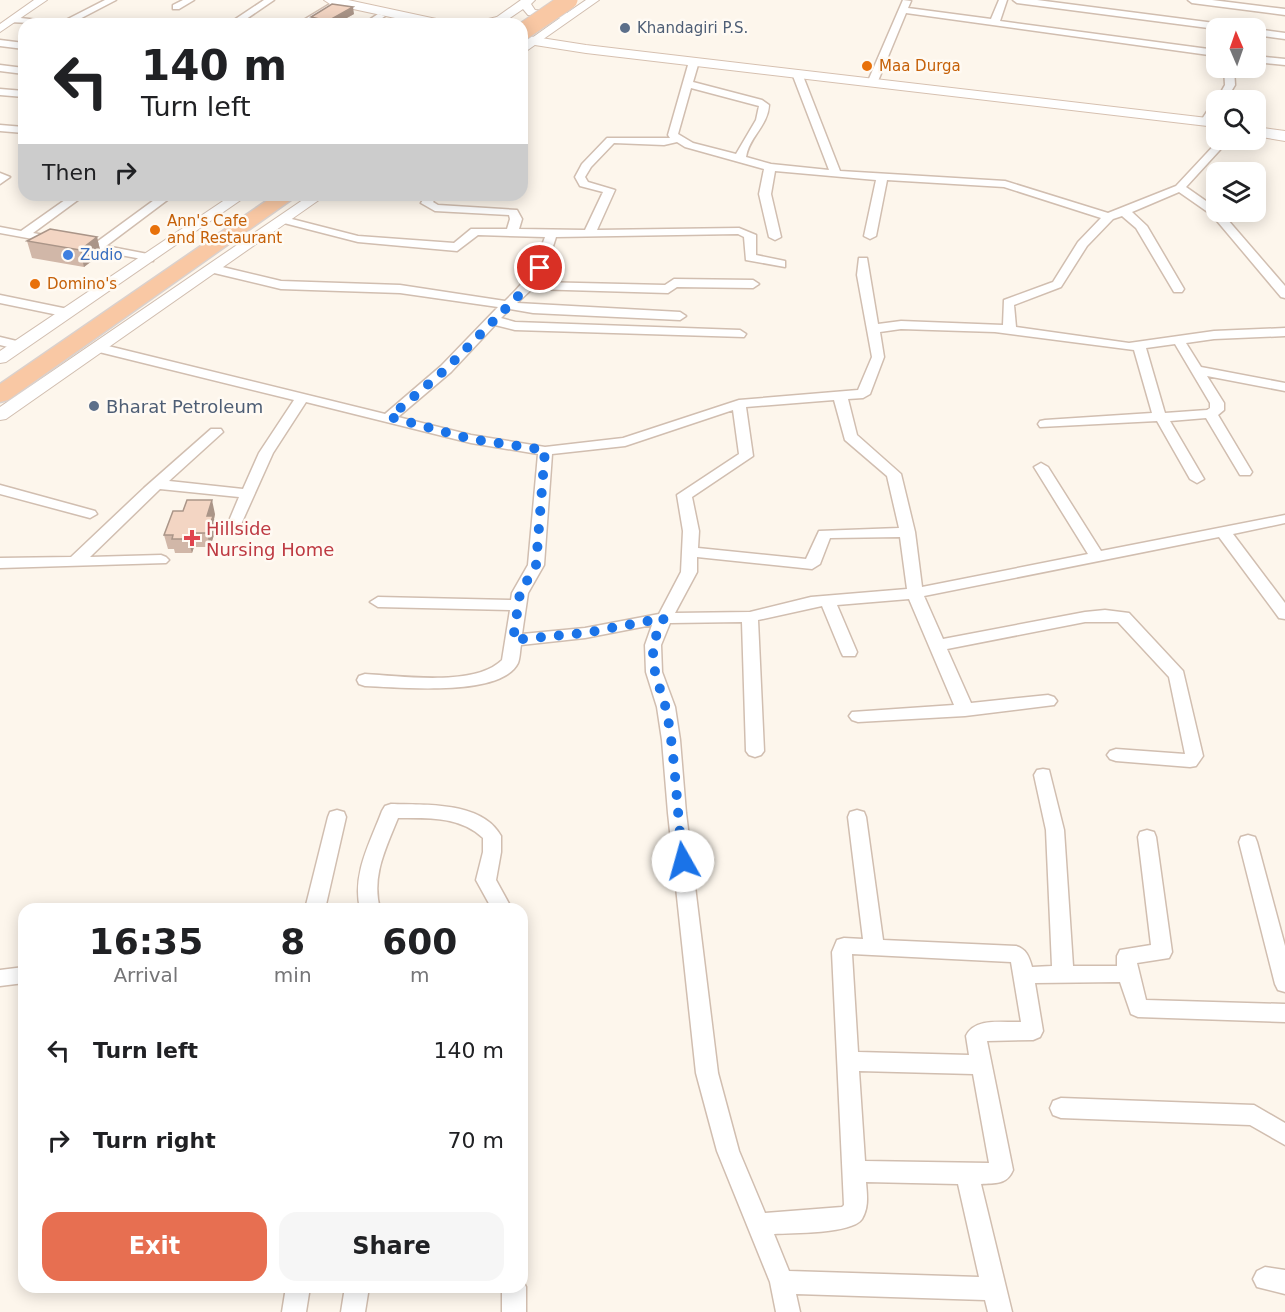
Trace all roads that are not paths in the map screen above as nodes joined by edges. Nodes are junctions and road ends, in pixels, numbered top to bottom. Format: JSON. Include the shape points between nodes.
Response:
{"nodes":[{"id":1,"x":41,"y":0,"type":"edge"},
{"id":2,"x":112,"y":0,"type":"edge"},
{"id":3,"x":190,"y":0,"type":"edge"},
{"id":4,"x":270,"y":0,"type":"edge"},
{"id":5,"x":552,"y":0,"type":"edge"},
{"id":6,"x":593,"y":0,"type":"edge"},
{"id":7,"x":908,"y":0,"type":"edge"},
{"id":8,"x":1003,"y":0,"type":"edge"},
{"id":9,"x":1017,"y":0,"type":"edge"},
{"id":10,"x":1119,"y":0,"type":"edge"},
{"id":11,"x":1192,"y":0,"type":"edge"},
{"id":12,"x":334,"y":1,"type":"edge"},
{"id":13,"x":526,"y":2,"type":"edge"},
{"id":14,"x":573,"y":6,"type":"edge"},
{"id":15,"x":176,"y":7,"type":"dead end"},
{"id":16,"x":903,"y":10,"type":"junction"},
{"id":17,"x":1285,"y":12,"type":"edge"},
{"id":18,"x":1127,"y":15,"type":"junction"},
{"id":19,"x":381,"y":16,"type":"junction"},
{"id":20,"x":75,"y":18,"type":"edge"},
{"id":21,"x":242,"y":18,"type":"edge"},
{"id":22,"x":310,"y":18,"type":"edge"},
{"id":23,"x":378,"y":18,"type":"edge"},
{"id":24,"x":391,"y":18,"type":"edge"},
{"id":25,"x":415,"y":18,"type":"edge"},
{"id":26,"x":500,"y":18,"type":"edge"},
{"id":27,"x":525,"y":18,"type":"edge"},
{"id":28,"x":12,"y":20,"type":"junction"},
{"id":29,"x":18,"y":21,"type":"edge"},
{"id":30,"x":995,"y":22,"type":"junction"},
{"id":31,"x":1206,"y":25,"type":"edge"},
{"id":32,"x":0,"y":29,"type":"edge"},
{"id":33,"x":1266,"y":33,"type":"edge"},
{"id":34,"x":1285,"y":36,"type":"edge"},
{"id":35,"x":528,"y":42,"type":"edge"},
{"id":36,"x":528,"y":42,"type":"edge"},
{"id":37,"x":0,"y":43,"type":"edge"},
{"id":38,"x":528,"y":43,"type":"edge"},
{"id":39,"x":18,"y":45,"type":"edge"},
{"id":40,"x":1206,"y":52,"type":"edge"},
{"id":41,"x":668,"y":60,"type":"junction"},
{"id":42,"x":1266,"y":60,"type":"edge"},
{"id":43,"x":1285,"y":62,"type":"edge"},
{"id":44,"x":693,"y":65,"type":"junction"},
{"id":45,"x":0,"y":68,"type":"edge"},
{"id":46,"x":18,"y":70,"type":"edge"},
{"id":47,"x":798,"y":76,"type":"junction"},
{"id":48,"x":873,"y":81,"type":"junction"},
{"id":49,"x":688,"y":84,"type":"junction"},
{"id":50,"x":0,"y":92,"type":"edge"},
{"id":51,"x":18,"y":94,"type":"edge"},
{"id":52,"x":1147,"y":117,"type":"junction"},
{"id":53,"x":1206,"y":123,"type":"edge"},
{"id":54,"x":5,"y":128,"type":"edge"},
{"id":55,"x":1266,"y":131,"type":"edge"},
{"id":56,"x":1285,"y":134,"type":"edge"},
{"id":57,"x":0,"y":136,"type":"edge"},
{"id":58,"x":678,"y":139,"type":"junction"},
{"id":59,"x":1215,"y":150,"type":"edge"},
{"id":60,"x":740,"y":159,"type":"junction"},
{"id":61,"x":770,"y":167,"type":"junction"},
{"id":62,"x":836,"y":174,"type":"junction"},
{"id":63,"x":882,"y":177,"type":"junction"},
{"id":64,"x":1180,"y":188,"type":"junction"},
{"id":65,"x":70,"y":201,"type":"edge"},
{"id":66,"x":160,"y":201,"type":"edge"},
{"id":67,"x":232,"y":201,"type":"edge"},
{"id":68,"x":260,"y":201,"type":"edge"},
{"id":69,"x":279,"y":201,"type":"edge"},
{"id":70,"x":311,"y":201,"type":"edge"},
{"id":71,"x":428,"y":201,"type":"edge"},
{"id":72,"x":1124,"y":211,"type":"junction"},
{"id":73,"x":1109,"y":217,"type":"junction"},
{"id":74,"x":284,"y":220,"type":"junction"},
{"id":75,"x":0,"y":230,"type":"edge"},
{"id":76,"x":512,"y":232,"type":"junction"},
{"id":77,"x":552,"y":233,"type":"junction"},
{"id":78,"x":24,"y":234,"type":"junction"},
{"id":79,"x":590,"y":234,"type":"junction"},
{"id":80,"x":870,"y":236,"type":"dead end"},
{"id":81,"x":775,"y":237,"type":"dead end"},
{"id":82,"x":96,"y":248,"type":"junction"},
{"id":83,"x":149,"y":258,"type":"junction"},
{"id":84,"x":863,"y":261,"type":"dead end"},
{"id":85,"x":781,"y":264,"type":"dead end"},
{"id":86,"x":214,"y":269,"type":"junction"},
{"id":87,"x":753,"y":284,"type":"dead end"},
{"id":88,"x":529,"y":285,"type":"junction"},
{"id":89,"x":1178,"y":290,"type":"dead end"},
{"id":90,"x":1285,"y":294,"type":"edge"},
{"id":91,"x":0,"y":299,"type":"edge"},
{"id":92,"x":507,"y":305,"type":"junction"},
{"id":93,"x":68,"y":313,"type":"junction"},
{"id":94,"x":680,"y":316,"type":"dead end"},
{"id":95,"x":492,"y":320,"type":"junction"},
{"id":96,"x":873,"y":329,"type":"junction"},
{"id":97,"x":1010,"y":330,"type":"junction"},
{"id":98,"x":1285,"y":332,"type":"edge"},
{"id":99,"x":740,"y":334,"type":"dead end"},
{"id":100,"x":0,"y":341,"type":"edge"},
{"id":101,"x":1179,"y":341,"type":"junction"},
{"id":102,"x":1139,"y":345,"type":"junction"},
{"id":103,"x":20,"y":346,"type":"junction"},
{"id":104,"x":100,"y":348,"type":"junction"},
{"id":105,"x":0,"y":358,"type":"edge"},
{"id":106,"x":1197,"y":370,"type":"junction"},
{"id":107,"x":0,"y":381,"type":"edge"},
{"id":108,"x":1285,"y":387,"type":"edge"},
{"id":109,"x":0,"y":395,"type":"edge"},
{"id":110,"x":303,"y":396,"type":"junction"},
{"id":111,"x":840,"y":396,"type":"junction"},
{"id":112,"x":739,"y":404,"type":"junction"},
{"id":113,"x":1210,"y":414,"type":"junction"},
{"id":114,"x":0,"y":415,"type":"edge"},
{"id":115,"x":390,"y":417,"type":"junction"},
{"id":116,"x":1162,"y":417,"type":"junction"},
{"id":117,"x":1045,"y":424,"type":"dead end"},
{"id":118,"x":216,"y":432,"type":"dead end"},
{"id":119,"x":545,"y":450,"type":"junction"},
{"id":120,"x":1041,"y":467,"type":"dead end"},
{"id":121,"x":1245,"y":472,"type":"dead end"},
{"id":122,"x":1197,"y":479,"type":"dead end"},
{"id":123,"x":157,"y":484,"type":"junction"},
{"id":124,"x":0,"y":489,"type":"edge"},
{"id":125,"x":248,"y":494,"type":"junction"},
{"id":126,"x":90,"y":514,"type":"dead end"},
{"id":127,"x":1285,"y":519,"type":"edge"},
{"id":128,"x":233,"y":528,"type":"dead end"},
{"id":129,"x":1222,"y":530,"type":"junction"},
{"id":130,"x":907,"y":532,"type":"junction"},
{"id":131,"x":692,"y":552,"type":"junction"},
{"id":132,"x":1096,"y":556,"type":"junction"},
{"id":133,"x":161,"y":560,"type":"dead end"},
{"id":134,"x":75,"y":562,"type":"junction"},
{"id":135,"x":0,"y":563,"type":"edge"},
{"id":136,"x":915,"y":594,"type":"junction"},
{"id":137,"x":827,"y":600,"type":"junction"},
{"id":138,"x":378,"y":602,"type":"dead end"},
{"id":139,"x":518,"y":604,"type":"junction"},
{"id":140,"x":1285,"y":614,"type":"edge"},
{"id":141,"x":750,"y":617,"type":"junction"},
{"id":142,"x":664,"y":618,"type":"junction"},
{"id":143,"x":513,"y":640,"type":"junction"},
{"id":144,"x":938,"y":645,"type":"junction"},
{"id":145,"x":849,"y":652,"type":"dead end"},
{"id":146,"x":365,"y":680,"type":"dead end"},
{"id":147,"x":1048,"y":701,"type":"dead end"},
{"id":148,"x":964,"y":710,"type":"junction"},
{"id":149,"x":858,"y":716,"type":"dead end"},
{"id":150,"x":755,"y":751,"type":"dead end"},
{"id":151,"x":1116,"y":755,"type":"dead end"},
{"id":152,"x":1043,"y":775,"type":"dead end"},
{"id":153,"x":337,"y":817,"type":"dead end"},
{"id":154,"x":857,"y":818,"type":"dead end"},
{"id":155,"x":1147,"y":837,"type":"dead end"},
{"id":156,"x":1248,"y":842,"type":"dead end"},
{"id":157,"x":316,"y":903,"type":"edge"},
{"id":158,"x":368,"y":903,"type":"edge"},
{"id":159,"x":499,"y":903,"type":"edge"},
{"id":160,"x":874,"y":947,"type":"junction"},
{"id":161,"x":1063,"y":974,"type":"junction"},
{"id":162,"x":1128,"y":974,"type":"junction"},
{"id":163,"x":1024,"y":975,"type":"junction"},
{"id":164,"x":18,"y":976,"type":"edge"},
{"id":165,"x":0,"y":978,"type":"edge"},
{"id":166,"x":1285,"y":984,"type":"edge"},
{"id":167,"x":1285,"y":1013,"type":"edge"},
{"id":168,"x":847,"y":1060,"type":"junction"},
{"id":169,"x":979,"y":1065,"type":"junction"},
{"id":170,"x":1061,"y":1108,"type":"dead end"},
{"id":171,"x":1285,"y":1135,"type":"edge"},
{"id":172,"x":855,"y":1171,"type":"junction"},
{"id":173,"x":968,"y":1174,"type":"junction"},
{"id":174,"x":758,"y":1225,"type":"junction"},
{"id":175,"x":782,"y":1282,"type":"junction"},
{"id":176,"x":994,"y":1289,"type":"junction"},
{"id":177,"x":297,"y":1293,"type":"edge"},
{"id":178,"x":356,"y":1293,"type":"edge"},
{"id":179,"x":514,"y":1293,"type":"edge"},
{"id":180,"x":294,"y":1312,"type":"edge"},
{"id":181,"x":353,"y":1312,"type":"edge"},
{"id":182,"x":513,"y":1312,"type":"edge"},
{"id":183,"x":788,"y":1312,"type":"edge"},
{"id":184,"x":1000,"y":1312,"type":"edge"}],
"edges":[{"from":1,"to":28,"type":"street"},
{"from":2,"to":20,"type":"street"},
{"from":3,"to":15,"type":"street"},
{"from":4,"to":21,"type":"street"},
{"from":5,"to":27,"type":"highway"},
{"from":6,"to":14,"type":"street"},
{"from":7,"to":16,"type":"street"},
{"from":8,"to":30,"type":"street"},
{"from":9,"to":18,"type":"street"},
{"from":10,"to":18,"type":"street"},
{"from":11,"to":17,"type":"street"},
{"from":12,"to":19,"type":"main road"},
{"from":12,"to":22,"type":"street"},
{"from":12,"to":25,"type":"main road"},
{"from":13,"to":14,"type":"street","via":[[530,12],[538,14],[560,15]]},
{"from":13,"to":26,"type":"street"},
{"from":14,"to":35,"type":"highway","bridge":true},
{"from":14,"to":36,"type":"street"},
{"from":16,"to":30,"type":"street"},
{"from":16,"to":48,"type":"street"},
{"from":18,"to":31,"type":"street"},
{"from":19,"to":23,"type":"street"},
{"from":19,"to":24,"type":"main road"},
{"from":28,"to":29,"type":"street"},
{"from":28,"to":32,"type":"street"},
{"from":30,"to":40,"type":"street"},
{"from":33,"to":34,"type":"street"},
{"from":37,"to":39,"type":"street"},
{"from":38,"to":41,"type":"main road"},
{"from":41,"to":44,"type":"main road"},
{"from":41,"to":48,"type":"main road"},
{"from":42,"to":43,"type":"street"},
{"from":44,"to":47,"type":"main road"},
{"from":44,"to":49,"type":"street"},
{"from":45,"to":46,"type":"street"},
{"from":47,"to":52,"type":"main road"},
{"from":47,"to":62,"type":"street"},
{"from":48,"to":52,"type":"main road"},
{"from":49,"to":58,"type":"street","via":[[673,135]]},
{"from":49,"to":60,"type":"street","via":[[764,105],[760,125],[741,149]]},
{"from":50,"to":51,"type":"street"},
{"from":52,"to":53,"type":"main road"},
{"from":54,"to":57,"type":"street"},
{"from":55,"to":56,"type":"main road"},
{"from":58,"to":60,"type":"street"},
{"from":58,"to":79,"type":"street","via":[[617,139],[608,142],[586,165],[580,177],[584,184],[609,190]]},
{"from":59,"to":64,"type":"street"},
{"from":60,"to":61,"type":"street"},
{"from":61,"to":62,"type":"street"},
{"from":61,"to":81,"type":"street","via":[[765,194]]},
{"from":62,"to":63,"type":"street"},
{"from":63,"to":73,"type":"street","via":[[1005,184]]},
{"from":63,"to":80,"type":"street"},
{"from":64,"to":72,"type":"street"},
{"from":64,"to":90,"type":"street","via":[[1216,213]]},
{"from":65,"to":78,"type":"street"},
{"from":66,"to":82,"type":"street"},
{"from":67,"to":83,"type":"street"},
{"from":68,"to":107,"type":"highway"},
{"from":69,"to":109,"type":"highway"},
{"from":70,"to":74,"type":"street"},
{"from":71,"to":76,"type":"street","via":[[435,208],[513,212],[516,219]]},
{"from":72,"to":73,"type":"street"},
{"from":72,"to":89,"type":"street","via":[[1141,226]]},
{"from":73,"to":97,"type":"street","via":[[1082,244],[1057,284],[1008,303]]},
{"from":74,"to":76,"type":"street","via":[[358,239],[457,247],[475,231]]},
{"from":74,"to":86,"type":"street"},
{"from":75,"to":78,"type":"street"},
{"from":76,"to":77,"type":"street"},
{"from":77,"to":79,"type":"street"},
{"from":77,"to":88,"type":"street","via":[[540,268]]},
{"from":78,"to":82,"type":"street"},
{"from":79,"to":85,"type":"street","via":[[739,231],[750,236],[750,257]]},
{"from":82,"to":83,"type":"street"},
{"from":83,"to":93,"type":"street"},
{"from":84,"to":96,"type":"street"},
{"from":86,"to":92,"type":"street","via":[[281,285],[400,289]]},
{"from":86,"to":104,"type":"street"},
{"from":87,"to":88,"type":"street","via":[[674,283],[668,289]]},
{"from":88,"to":92,"type":"street"},
{"from":91,"to":93,"type":"street"},
{"from":92,"to":94,"type":"street"},
{"from":92,"to":95,"type":"street"},
{"from":93,"to":103,"type":"street"},
{"from":95,"to":99,"type":"street","via":[[515,326]]},
{"from":95,"to":115,"type":"street","via":[[446,369]]},
{"from":96,"to":97,"type":"street","via":[[901,325]]},
{"from":96,"to":111,"type":"street","via":[[878,357],[863,394]]},
{"from":97,"to":102,"type":"street"},
{"from":98,"to":101,"type":"street","via":[[1247,332]]},
{"from":100,"to":103,"type":"street"},
{"from":101,"to":102,"type":"street"},
{"from":101,"to":106,"type":"street"},
{"from":102,"to":116,"type":"street"},
{"from":103,"to":105,"type":"street"},
{"from":104,"to":110,"type":"street"},
{"from":104,"to":114,"type":"street"},
{"from":106,"to":108,"type":"street"},
{"from":106,"to":113,"type":"street","via":[[1216,403],[1217,410]]},
{"from":110,"to":115,"type":"street"},
{"from":110,"to":125,"type":"street","via":[[266,453]]},
{"from":111,"to":112,"type":"street"},
{"from":111,"to":130,"type":"street","via":[[850,437],[894,474]]},
{"from":112,"to":119,"type":"street","via":[[625,442]]},
{"from":112,"to":131,"type":"street","via":[[746,456],[684,495]]},
{"from":113,"to":116,"type":"street"},
{"from":113,"to":121,"type":"street"},
{"from":115,"to":119,"type":"street","via":[[471,439]]},
{"from":116,"to":117,"type":"street"},
{"from":116,"to":122,"type":"street"},
{"from":118,"to":123,"type":"street"},
{"from":119,"to":139,"type":"street","via":[[536,565]]},
{"from":120,"to":132,"type":"street"},
{"from":123,"to":125,"type":"street"},
{"from":123,"to":134,"type":"street"},
{"from":124,"to":126,"type":"street"},
{"from":125,"to":128,"type":"street"},
{"from":127,"to":129,"type":"street"},
{"from":129,"to":132,"type":"street"},
{"from":129,"to":140,"type":"street"},
{"from":130,"to":131,"type":"street","via":[[824,534],[812,564]]},
{"from":130,"to":136,"type":"street"},
{"from":131,"to":142,"type":"street","via":[[689,572]]},
{"from":132,"to":136,"type":"street"},
{"from":133,"to":134,"type":"street"},
{"from":134,"to":135,"type":"street"},
{"from":136,"to":137,"type":"street"},
{"from":136,"to":144,"type":"street"},
{"from":137,"to":141,"type":"street"},
{"from":137,"to":145,"type":"street"},
{"from":138,"to":139,"type":"street"},
{"from":139,"to":143,"type":"street"},
{"from":141,"to":142,"type":"street"},
{"from":141,"to":150,"type":"street"},
{"from":142,"to":143,"type":"street","via":[[585,633]]},
{"from":142,"to":174,"type":"street","via":[[653,645],[654,672],[666,707],[708,1073],[728,1151]]},
{"from":143,"to":146,"type":"street","via":[[510,662],[496,674],[436,682]]},
{"from":144,"to":148,"type":"street"},
{"from":144,"to":151,"type":"street","via":[[1085,617],[1123,617],[1177,675],[1194,756],[1190,762],[1179,762]]},
{"from":147,"to":148,"type":"street"},
{"from":148,"to":149,"type":"street"},
{"from":152,"to":161,"type":"street","via":[[1055,830]]},
{"from":153,"to":157,"type":"street"},
{"from":154,"to":160,"type":"street"},
{"from":155,"to":162,"type":"street","via":[[1162,952],[1127,956]]},
{"from":156,"to":166,"type":"street"},
{"from":158,"to":159,"type":"street","via":[[365,882],[392,811],[444,812],[483,825],[492,836],[486,880]]},
{"from":160,"to":163,"type":"street","via":[[1016,954]]},
{"from":160,"to":168,"type":"street","via":[[842,949]]},
{"from":161,"to":162,"type":"street"},
{"from":161,"to":163,"type":"street"},
{"from":162,"to":167,"type":"street","via":[[1138,1008]]},
{"from":163,"to":169,"type":"street","via":[[1032,1031],[978,1032]]},
{"from":164,"to":165,"type":"street"},
{"from":168,"to":169,"type":"street"},
{"from":168,"to":172,"type":"street"},
{"from":169,"to":173,"type":"street","via":[[1002,1170]]},
{"from":170,"to":171,"type":"street","via":[[1254,1115]]},
{"from":172,"to":173,"type":"street"},
{"from":172,"to":174,"type":"street","via":[[856,1202],[850,1216]]},
{"from":173,"to":176,"type":"street"},
{"from":174,"to":175,"type":"street"},
{"from":175,"to":176,"type":"street"},
{"from":175,"to":183,"type":"street"},
{"from":176,"to":184,"type":"street"},
{"from":177,"to":180,"type":"street"},
{"from":178,"to":181,"type":"street"},
{"from":179,"to":182,"type":"street"}]}
